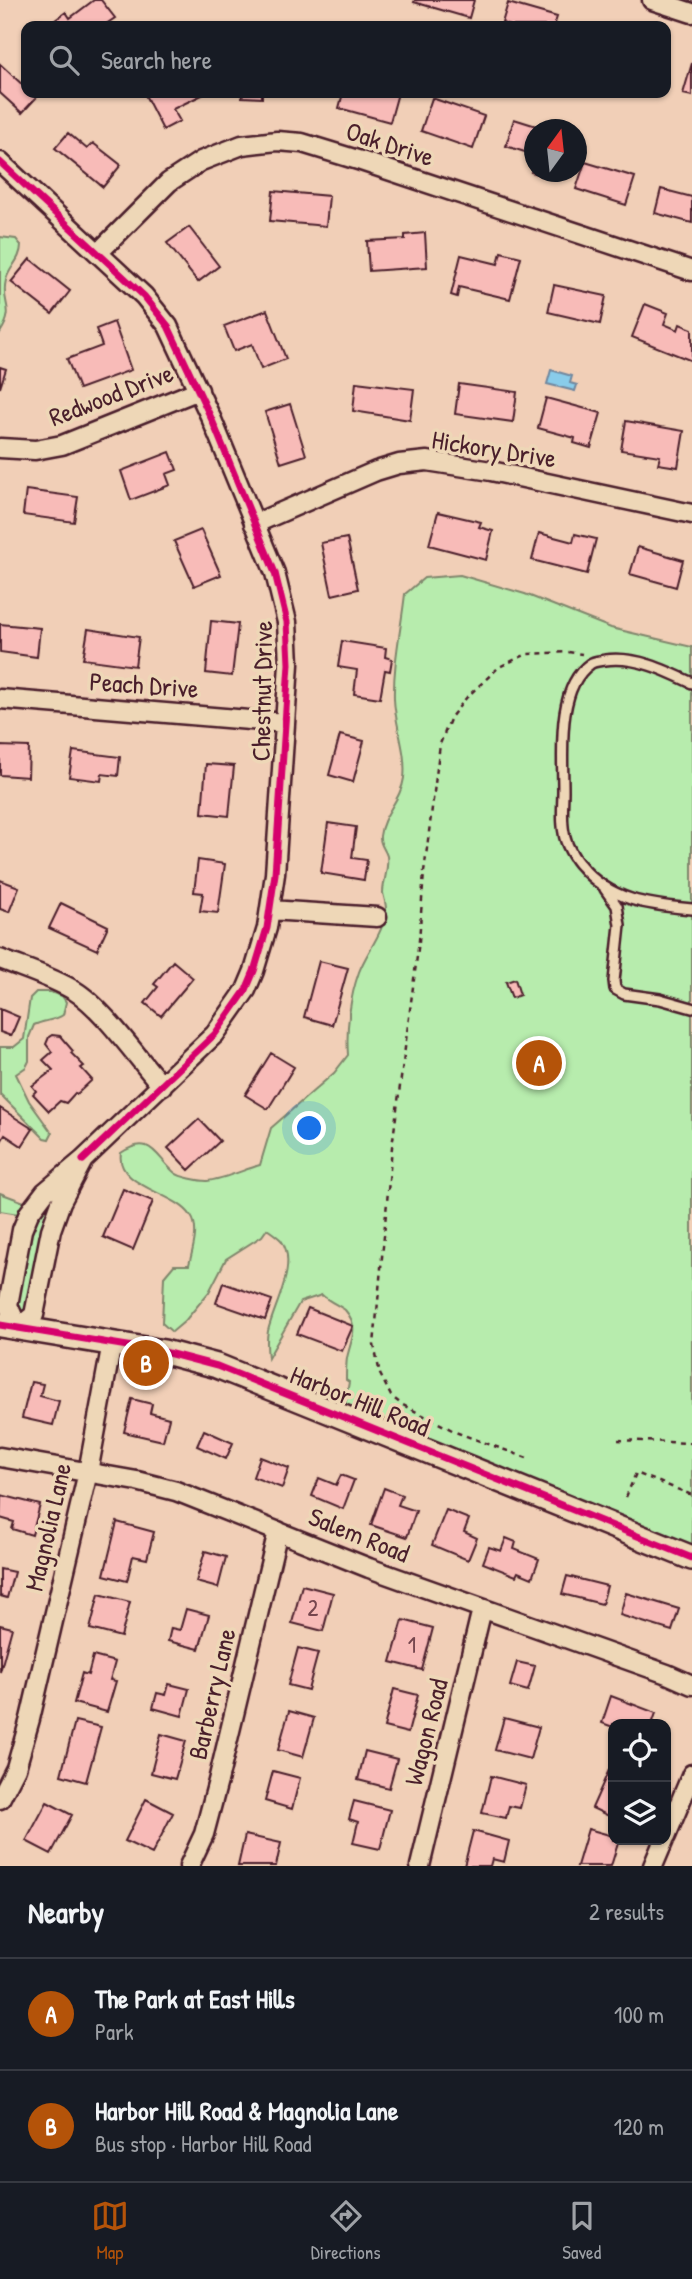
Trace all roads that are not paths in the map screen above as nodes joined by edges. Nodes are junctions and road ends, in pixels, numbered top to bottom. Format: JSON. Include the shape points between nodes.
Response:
{"nodes":[{"id":1,"x":652,"y":0,"type":"edge"},
{"id":2,"x":692,"y":13,"type":"edge"},
{"id":3,"x":0,"y":163,"type":"edge"},
{"id":4,"x":99,"y":253,"type":"junction"},
{"id":5,"x":692,"y":271,"type":"edge"},
{"id":6,"x":199,"y":390,"type":"junction"},
{"id":7,"x":0,"y":448,"type":"edge"},
{"id":8,"x":692,"y":514,"type":"edge"},
{"id":9,"x":254,"y":524,"type":"junction"},
{"id":10,"x":692,"y":683,"type":"edge"},
{"id":11,"x":0,"y":699,"type":"edge"},
{"id":12,"x":285,"y":723,"type":"junction"},
{"id":13,"x":604,"y":888,"type":"junction"},
{"id":14,"x":692,"y":909,"type":"edge"},
{"id":15,"x":270,"y":910,"type":"junction"},
{"id":16,"x":377,"y":917,"type":"dead end"},
{"id":17,"x":0,"y":959,"type":"edge"},
{"id":18,"x":692,"y":1008,"type":"edge"},
{"id":19,"x":162,"y":1086,"type":"junction"},
{"id":20,"x":83,"y":1160,"type":"junction"},
{"id":21,"x":9,"y":1327,"type":"edge"},
{"id":22,"x":113,"y":1343,"type":"junction"},
{"id":23,"x":0,"y":1458,"type":"edge"},
{"id":24,"x":88,"y":1472,"type":"junction"},
{"id":25,"x":278,"y":1531,"type":"junction"},
{"id":26,"x":692,"y":1558,"type":"edge"},
{"id":27,"x":482,"y":1609,"type":"junction"},
{"id":28,"x":692,"y":1685,"type":"edge"},
{"id":29,"x":692,"y":1774,"type":"edge"},
{"id":30,"x":0,"y":1799,"type":"edge"},
{"id":31,"x":671,"y":1824,"type":"edge"},
{"id":32,"x":662,"y":1845,"type":"edge"},
{"id":33,"x":189,"y":1866,"type":"edge"},
{"id":34,"x":420,"y":1866,"type":"edge"},
{"id":35,"x":653,"y":1866,"type":"edge"}],
"edges":[{"from":1,"to":2,"type":"street"},
{"from":3,"to":4,"type":"street","name":"Chestnut Drive"},
{"from":4,"to":5,"type":"street","name":"Oak Drive","via":[[169,182],[201,161],[242,145],[277,141],[302,143],[361,160]]},
{"from":4,"to":6,"type":"street","name":"Chestnut Drive","via":[[163,318]]},
{"from":6,"to":7,"type":"street","name":"Redwood Drive","via":[[62,445],[35,450]]},
{"from":6,"to":9,"type":"street","name":"Chestnut Drive"},
{"from":8,"to":9,"type":"street","name":"Hickory Drive","via":[[427,461],[376,471]]},
{"from":9,"to":12,"type":"street","name":"Chestnut Drive","via":[[275,573],[287,622]]},
{"from":10,"to":13,"type":"lane","via":[[665,670],[616,659],[592,662],[577,678],[568,701],[563,738],[564,835],[579,865]]},
{"from":11,"to":12,"type":"street","name":"Peach Drive"},
{"from":12,"to":15,"type":"street","name":"Chestnut Drive"},
{"from":13,"to":14,"type":"lane","via":[[633,901]]},
{"from":13,"to":18,"type":"lane","via":[[617,906],[620,925],[615,989]]},
{"from":15,"to":16,"type":"street"},
{"from":15,"to":19,"type":"street","name":"Chestnut Drive","via":[[254,971],[234,1008],[215,1034]]},
{"from":17,"to":19,"type":"street","via":[[80,995]]},
{"from":19,"to":20,"type":"street","name":"Chestnut Drive"},
{"from":20,"to":21,"type":"street","name":"Chestnut Drive","via":[[51,1230],[33,1315]]},
{"from":20,"to":21,"type":"street","name":"Chestnut Drive","via":[[45,1192],[29,1213],[8,1305]]},
{"from":21,"to":22,"type":"street","name":"Harbor Hill Road"},
{"from":22,"to":24,"type":"street","name":"Magnolia Lane"},
{"from":22,"to":26,"type":"street","name":"Harbor Hill Road","via":[[182,1356],[229,1371]]},
{"from":23,"to":24,"type":"street","name":"Salem Road"},
{"from":24,"to":25,"type":"street","name":"Salem Road","via":[[176,1491]]},
{"from":24,"to":30,"type":"street","name":"Magnolia Lane","via":[[30,1719],[16,1768]]},
{"from":25,"to":27,"type":"street","name":"Salem Road"},
{"from":25,"to":33,"type":"street","name":"Barberry Lane","via":[[215,1794]]},
{"from":27,"to":28,"type":"street","name":"Salem Road"},
{"from":27,"to":34,"type":"street","name":"Wagon Road"},
{"from":29,"to":31,"type":"street"},
{"from":32,"to":35,"type":"street"}]}
